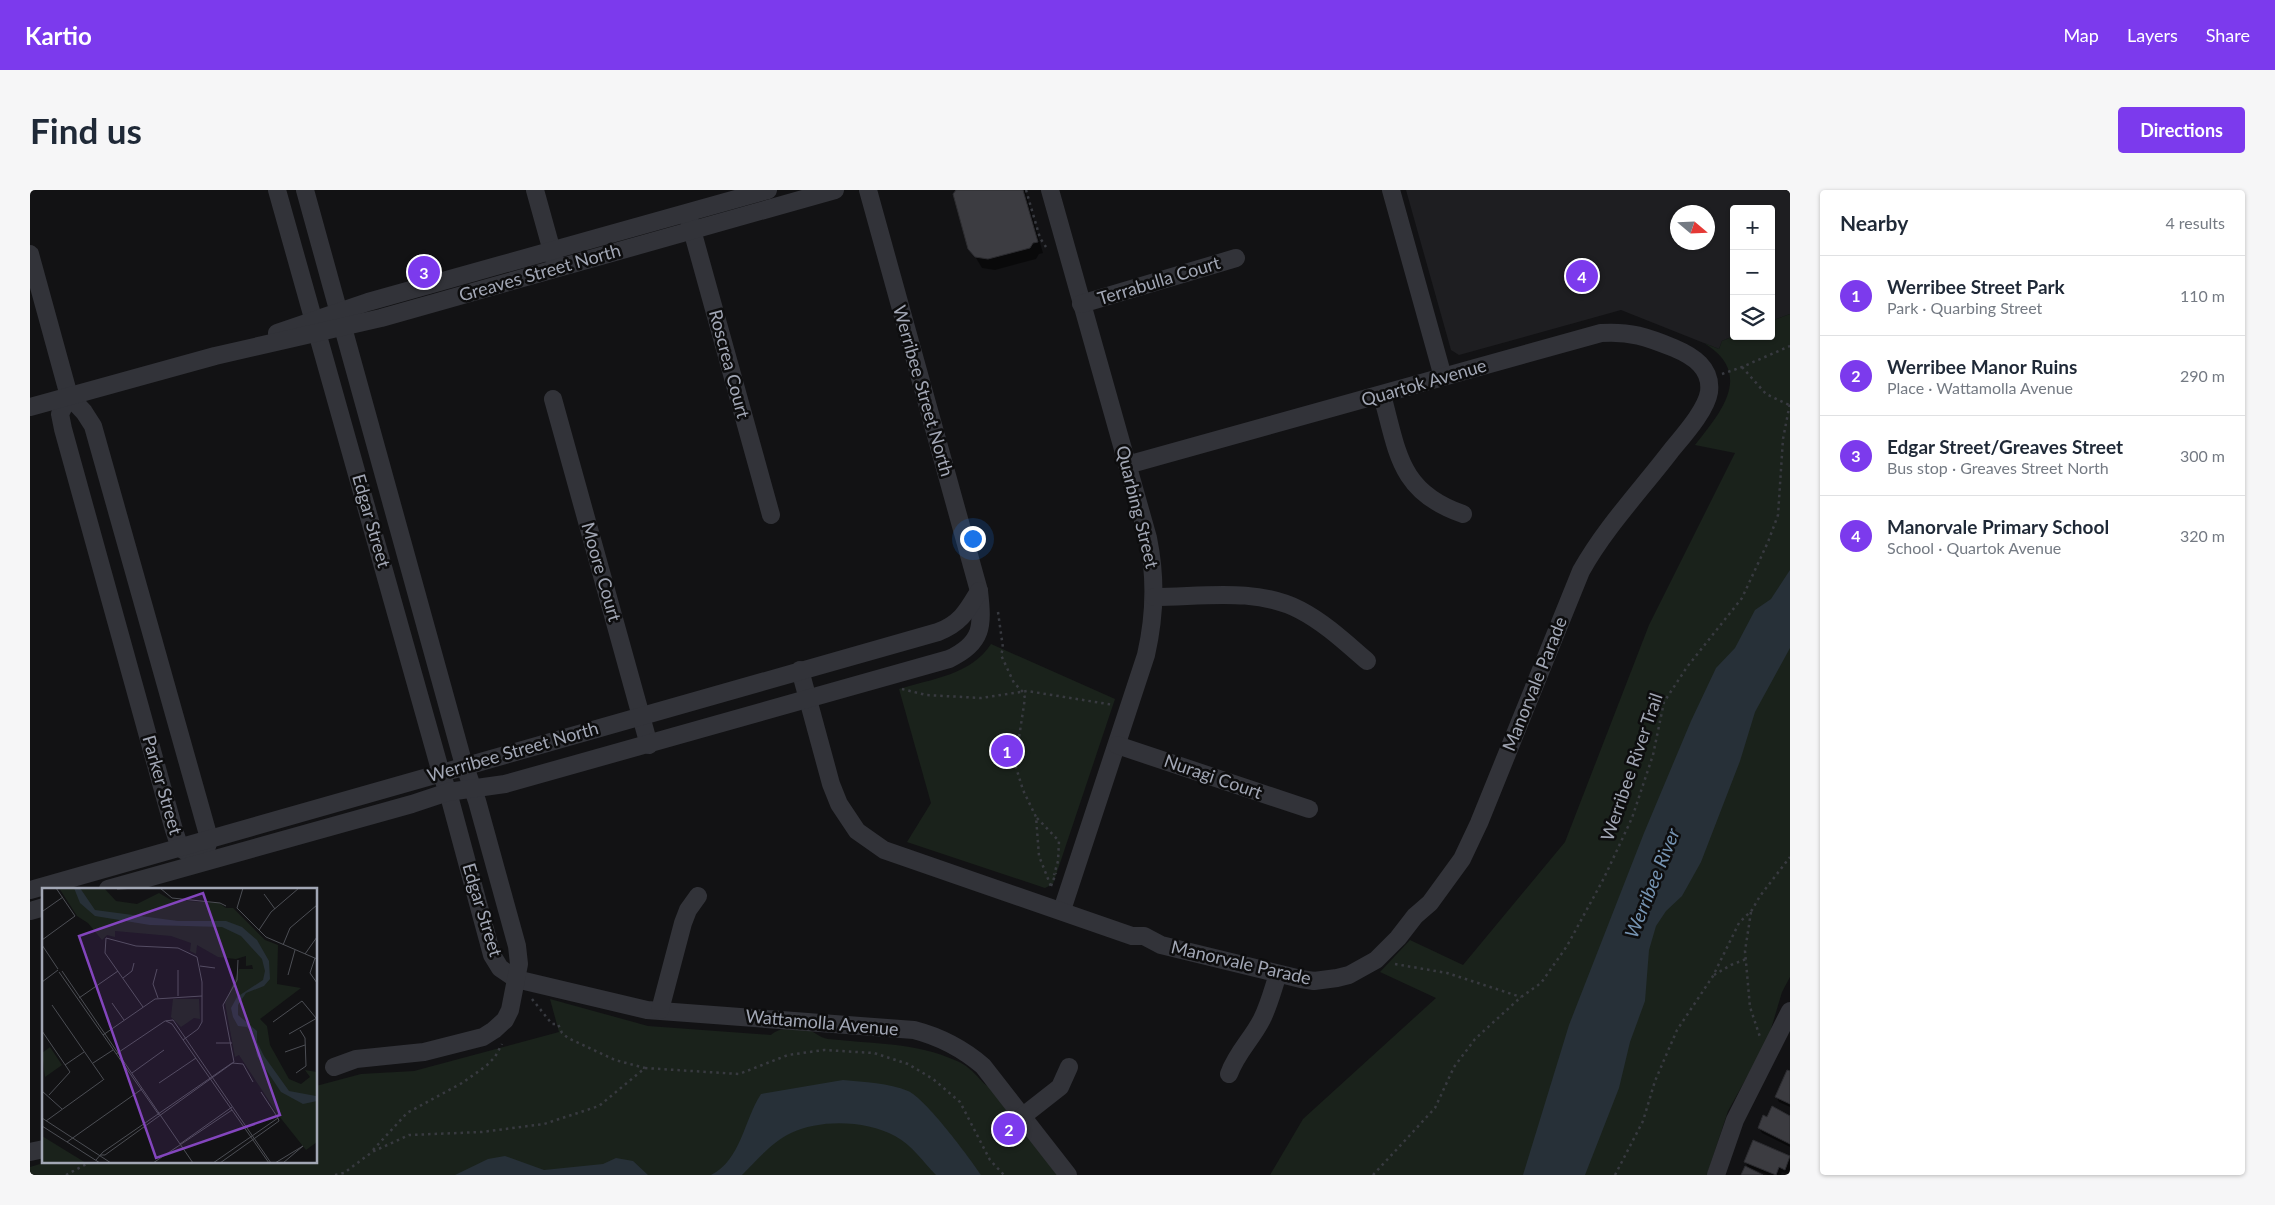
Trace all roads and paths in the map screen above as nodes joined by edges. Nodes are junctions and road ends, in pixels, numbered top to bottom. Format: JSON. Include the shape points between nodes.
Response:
{"nodes":[{"id":1,"x":276,"y":190,"type":"edge"},
{"id":2,"x":306,"y":190,"type":"edge"},
{"id":3,"x":535,"y":190,"type":"edge"},
{"id":4,"x":768,"y":190,"type":"edge"},
{"id":5,"x":835,"y":190,"type":"edge"},
{"id":6,"x":868,"y":190,"type":"edge"},
{"id":7,"x":1026,"y":190,"type":"edge"},
{"id":8,"x":1050,"y":190,"type":"edge"},
{"id":9,"x":1391,"y":190,"type":"edge"},
{"id":10,"x":688,"y":213,"type":"junction"},
{"id":11,"x":692,"y":230,"type":"junction"},
{"id":12,"x":1046,"y":247,"type":"dead end"},
{"id":13,"x":552,"y":251,"type":"junction"},
{"id":14,"x":30,"y":254,"type":"edge"},
{"id":15,"x":1236,"y":258,"type":"dead end"},
{"id":16,"x":558,"y":268,"type":"junction"},
{"id":17,"x":1081,"y":304,"type":"junction"},
{"id":18,"x":341,"y":319,"type":"junction"},
{"id":19,"x":316,"y":326,"type":"junction"},
{"id":20,"x":1790,"y":346,"type":"edge"},
{"id":21,"x":1742,"y":367,"type":"junction"},
{"id":22,"x":1443,"y":377,"type":"junction"},
{"id":23,"x":1708,"y":378,"type":"junction"},
{"id":24,"x":1382,"y":395,"type":"junction"},
{"id":25,"x":69,"y":396,"type":"junction"},
{"id":26,"x":553,"y":399,"type":"dead end"},
{"id":27,"x":1790,"y":405,"type":"edge"},
{"id":28,"x":30,"y":407,"type":"edge"},
{"id":29,"x":1127,"y":465,"type":"junction"},
{"id":30,"x":1463,"y":514,"type":"dead end"},
{"id":31,"x":771,"y":515,"type":"dead end"},
{"id":32,"x":979,"y":591,"type":"junction"},
{"id":33,"x":1154,"y":597,"type":"junction"},
{"id":34,"x":998,"y":612,"type":"dead end"},
{"id":35,"x":1367,"y":661,"type":"dead end"},
{"id":36,"x":800,"y":670,"type":"junction"},
{"id":37,"x":894,"y":691,"type":"dead end"},
{"id":38,"x":1023,"y":692,"type":"junction"},
{"id":39,"x":807,"y":700,"type":"junction"},
{"id":40,"x":1132,"y":702,"type":"junction"},
{"id":41,"x":642,"y":715,"type":"junction"},
{"id":42,"x":649,"y":744,"type":"junction"},
{"id":43,"x":1117,"y":745,"type":"junction"},
{"id":44,"x":466,"y":766,"type":"junction"},
{"id":45,"x":441,"y":773,"type":"junction"},
{"id":46,"x":473,"y":788,"type":"junction"},
{"id":47,"x":448,"y":792,"type":"junction"},
{"id":48,"x":1309,"y":810,"type":"dead end"},
{"id":49,"x":1036,"y":817,"type":"junction"},
{"id":50,"x":209,"y":840,"type":"junction"},
{"id":51,"x":180,"y":848,"type":"junction"},
{"id":52,"x":1790,"y":857,"type":"edge"},
{"id":53,"x":202,"y":862,"type":"junction"},
{"id":54,"x":1051,"y":886,"type":"junction"},
{"id":55,"x":111,"y":888,"type":"edge"},
{"id":56,"x":30,"y":890,"type":"edge"},
{"id":57,"x":698,"y":896,"type":"dead end"},
{"id":58,"x":1062,"y":910,"type":"junction"},
{"id":59,"x":1752,"y":910,"type":"junction"},
{"id":60,"x":1746,"y":959,"type":"junction"},
{"id":61,"x":1376,"y":960,"type":"junction"},
{"id":62,"x":1278,"y":974,"type":"junction"},
{"id":63,"x":1713,"y":976,"type":"junction"},
{"id":64,"x":516,"y":979,"type":"junction"},
{"id":65,"x":1521,"y":997,"type":"junction"},
{"id":66,"x":660,"y":1010,"type":"junction"},
{"id":67,"x":1790,"y":1011,"type":"edge"},
{"id":68,"x":505,"y":1020,"type":"junction"},
{"id":69,"x":1780,"y":1043,"type":"edge"},
{"id":70,"x":1069,"y":1066,"type":"dead end"},
{"id":71,"x":334,"y":1067,"type":"dead end"},
{"id":72,"x":645,"y":1068,"type":"junction"},
{"id":73,"x":1229,"y":1074,"type":"dead end"},
{"id":74,"x":1023,"y":1116,"type":"junction"},
{"id":75,"x":372,"y":1152,"type":"junction"},
{"id":76,"x":90,"y":1162,"type":"edge"},
{"id":77,"x":66,"y":1175,"type":"edge"},
{"id":78,"x":335,"y":1175,"type":"edge"},
{"id":79,"x":1004,"y":1175,"type":"edge"},
{"id":80,"x":1068,"y":1175,"type":"edge"},
{"id":81,"x":1373,"y":1175,"type":"edge"},
{"id":82,"x":1615,"y":1175,"type":"edge"},
{"id":83,"x":1716,"y":1175,"type":"edge"}],
"edges":[{"from":1,"to":19,"type":"street","name":"Edgar Street"},
{"from":2,"to":18,"type":"street","name":"Edgar Street"},
{"from":3,"to":13,"type":"street"},
{"from":4,"to":10,"type":"street","name":"Greaves Street North"},
{"from":5,"to":11,"type":"street","name":"Greaves Street North"},
{"from":6,"to":32,"type":"street","name":"Werribee Street North"},
{"from":7,"to":12,"type":"path","via":[[1040,238]]},
{"from":8,"to":17,"type":"street","name":"Quarbing Street"},
{"from":9,"to":22,"type":"street"},
{"from":10,"to":11,"type":"street","name":"Roscrea Court"},
{"from":10,"to":13,"type":"street","name":"Greaves Street North"},
{"from":11,"to":16,"type":"street","name":"Greaves Street North"},
{"from":11,"to":31,"type":"street","name":"Roscrea Court"},
{"from":13,"to":16,"type":"street"},
{"from":13,"to":18,"type":"street","name":"Greaves Street North"},
{"from":14,"to":25,"type":"street","name":"Parker Street"},
{"from":15,"to":17,"type":"street","name":"Terrabulla Court"},
{"from":16,"to":18,"type":"street","name":"Greaves Street North"},
{"from":17,"to":29,"type":"street","name":"Quarbing Street"},
{"from":18,"to":19,"type":"street","name":"Greaves Street North"},
{"from":18,"to":44,"type":"street","name":"Edgar Street"},
{"from":19,"to":25,"type":"street","name":"Greaves Street North"},
{"from":19,"to":45,"type":"street","name":"Edgar Street"},
{"from":20,"to":21,"type":"path"},
{"from":21,"to":23,"type":"path"},
{"from":21,"to":27,"type":"path","via":[[1766,394]]},
{"from":22,"to":23,"type":"street","name":"Quartok Avenue","via":[[1601,333],[1616,332],[1638,334],[1691,355]]},
{"from":22,"to":24,"type":"street","name":"Quartok Avenue"},
{"from":23,"to":61,"type":"street","name":"Manorvale Parade","via":[[1707,398],[1690,428],[1604,536],[1581,571],[1462,859],[1426,908]]},
{"from":24,"to":29,"type":"street","name":"Quartok Avenue"},
{"from":24,"to":30,"type":"street","via":[[1400,459],[1410,479],[1436,503]]},
{"from":25,"to":28,"type":"street","name":"Greaves Street North"},
{"from":25,"to":50,"type":"street","name":"Parker Street","via":[[94,426]]},
{"from":25,"to":51,"type":"street","name":"Parker Street","via":[[60,414],[63,429]]},
{"from":26,"to":41,"type":"street","name":"Moore Court"},
{"from":27,"to":65,"type":"path","name":"Werribee River Trail","via":[[1783,439],[1778,515],[1768,542],[1742,598],[1664,702],[1653,755],[1632,818],[1604,878],[1567,946],[1541,983]]},
{"from":29,"to":33,"type":"street","name":"Quarbing Street","via":[[1152,558]]},
{"from":32,"to":36,"type":"street","name":"Werribee Street North","via":[[953,626]]},
{"from":32,"to":39,"type":"street","name":"Werribee Street North","via":[[982,621],[977,636],[964,652]]},
{"from":33,"to":35,"type":"street","via":[[1243,596],[1269,599],[1307,614]]},
{"from":33,"to":40,"type":"street","name":"Quarbing Street","via":[[1150,637]]},
{"from":34,"to":38,"type":"path","via":[[1004,648],[1001,655],[1014,683]]},
{"from":36,"to":39,"type":"street","name":"Manorvale Parade"},
{"from":36,"to":41,"type":"street","name":"Werribee Street North"},
{"from":37,"to":38,"type":"path","via":[[903,689],[926,695],[981,698]]},
{"from":38,"to":40,"type":"path","via":[[1116,705],[1119,697]]},
{"from":38,"to":49,"type":"path","via":[[1025,709],[1015,764]]},
{"from":39,"to":42,"type":"street","name":"Werribee Street North"},
{"from":39,"to":58,"type":"street","name":"Manorvale Parade","via":[[839,804],[857,831],[869,841],[901,857]]},
{"from":40,"to":43,"type":"street","name":"Quarbing Street"},
{"from":41,"to":42,"type":"street","name":"Moore Court"},
{"from":41,"to":44,"type":"street","name":"Werribee Street North"},
{"from":42,"to":46,"type":"street","name":"Werribee Street North","via":[[505,784]]},
{"from":43,"to":48,"type":"street","name":"Nuragi Court"},
{"from":43,"to":58,"type":"street","name":"Quarbing Street"},
{"from":44,"to":45,"type":"street","name":"Werribee Street North"},
{"from":44,"to":46,"type":"street","name":"Edgar Street"},
{"from":45,"to":47,"type":"street","name":"Edgar Street"},
{"from":45,"to":50,"type":"street","name":"Werribee Street North"},
{"from":46,"to":47,"type":"street","name":"Werribee Street North"},
{"from":46,"to":64,"type":"street","name":"Edgar Street","via":[[517,946],[519,964]]},
{"from":47,"to":53,"type":"street","name":"Werribee Street North"},
{"from":47,"to":64,"type":"street","name":"Edgar Street","via":[[492,955],[500,968]]},
{"from":49,"to":54,"type":"path","via":[[1039,856]]},
{"from":49,"to":54,"type":"path","via":[[1059,841],[1058,861]]},
{"from":50,"to":51,"type":"street","name":"Werribee Street North"},
{"from":50,"to":53,"type":"street","name":"Parker Street"},
{"from":51,"to":53,"type":"street","name":"Parker Street"},
{"from":51,"to":56,"type":"street","name":"Werribee Street North"},
{"from":52,"to":59,"type":"path"},
{"from":53,"to":55,"type":"street","name":"Werribee Street North"},
{"from":54,"to":58,"type":"path"},
{"from":57,"to":66,"type":"street","via":[[683,923]]},
{"from":58,"to":62,"type":"street","name":"Manorvale Parade","via":[[1132,936],[1148,937],[1161,945]]},
{"from":59,"to":60,"type":"path"},
{"from":59,"to":63,"type":"path","via":[[1739,923]]},
{"from":60,"to":63,"type":"path"},
{"from":60,"to":69,"type":"path","via":[[1750,1007],[1761,1041]]},
{"from":61,"to":62,"type":"street","name":"Manorvale Parade","via":[[1337,978],[1314,981]]},
{"from":61,"to":65,"type":"path","via":[[1447,973]]},
{"from":62,"to":73,"type":"street","via":[[1262,1018],[1235,1057]]},
{"from":63,"to":82,"type":"path","via":[[1677,1030],[1655,1081],[1644,1121]]},
{"from":64,"to":66,"type":"street","name":"Wattamolla Avenue","via":[[647,1010]]},
{"from":64,"to":68,"type":"street"},
{"from":64,"to":72,"type":"path","via":[[552,1024],[558,1024],[568,1038],[615,1060]]},
{"from":65,"to":81,"type":"path","name":"Werribee River Trail","via":[[1475,1039],[1454,1067],[1435,1108]]},
{"from":66,"to":74,"type":"street","name":"Wattamolla Avenue","via":[[929,1034],[950,1042],[978,1062]]},
{"from":67,"to":69,"type":"street"},
{"from":68,"to":71,"type":"street","via":[[483,1037],[424,1052],[356,1059]]},
{"from":68,"to":75,"type":"path","via":[[502,1044],[486,1066],[462,1084],[408,1113]]},
{"from":69,"to":83,"type":"street","via":[[1736,1120]]},
{"from":70,"to":74,"type":"street","via":[[1060,1087]]},
{"from":72,"to":75,"type":"path","via":[[599,1106],[544,1124],[482,1132],[409,1135]]},
{"from":72,"to":79,"type":"path","via":[[739,1074],[788,1055],[824,1050],[874,1053],[908,1064],[933,1079],[960,1102],[990,1160]]},
{"from":74,"to":80,"type":"street","name":"Wattamolla Avenue"},
{"from":75,"to":78,"type":"path","via":[[344,1173]]},
{"from":76,"to":77,"type":"path"}]}
